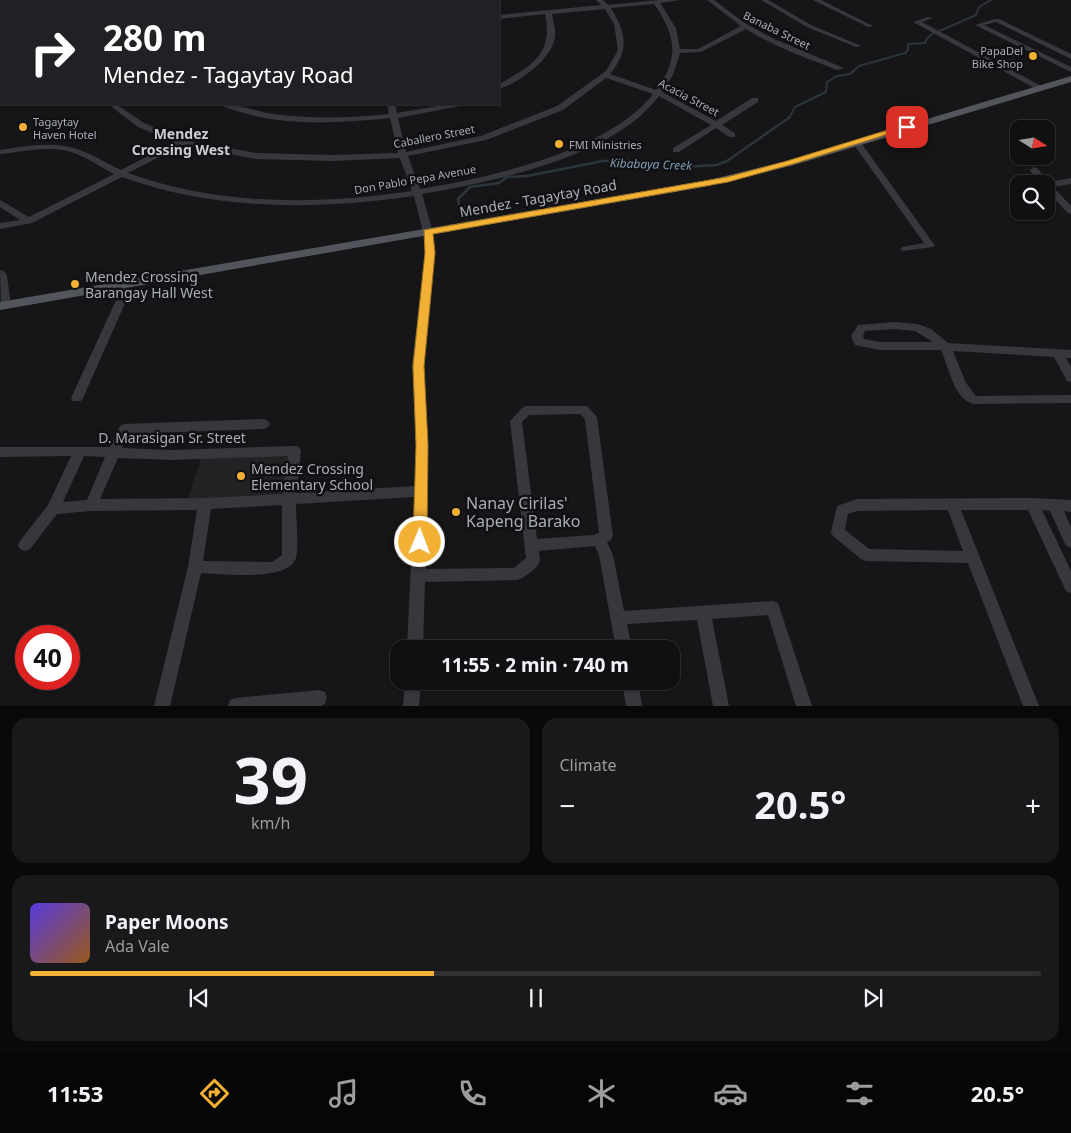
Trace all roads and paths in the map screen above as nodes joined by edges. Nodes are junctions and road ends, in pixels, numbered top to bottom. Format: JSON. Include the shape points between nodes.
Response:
{"nodes":[{"id":1,"x":599,"y":0,"type":"edge"},
{"id":2,"x":677,"y":0,"type":"edge"},
{"id":3,"x":710,"y":0,"type":"edge"},
{"id":4,"x":764,"y":0,"type":"edge"},
{"id":5,"x":816,"y":0,"type":"edge"},
{"id":6,"x":656,"y":2,"type":"junction"},
{"id":7,"x":607,"y":6,"type":"junction"},
{"id":8,"x":548,"y":12,"type":"junction"},
{"id":9,"x":500,"y":17,"type":"edge"},
{"id":10,"x":930,"y":18,"type":"dead end"},
{"id":11,"x":870,"y":26,"type":"dead end"},
{"id":12,"x":744,"y":27,"type":"junction"},
{"id":13,"x":858,"y":46,"type":"dead end"},
{"id":14,"x":678,"y":51,"type":"junction"},
{"id":15,"x":1071,"y":57,"type":"edge"},
{"id":16,"x":840,"y":68,"type":"dead end"},
{"id":17,"x":1071,"y":70,"type":"edge"},
{"id":18,"x":605,"y":75,"type":"junction"},
{"id":19,"x":1071,"y":79,"type":"edge"},
{"id":20,"x":500,"y":86,"type":"edge"},
{"id":21,"x":1042,"y":88,"type":"junction"},
{"id":22,"x":659,"y":92,"type":"junction"},
{"id":23,"x":755,"y":100,"type":"dead end"},
{"id":24,"x":227,"y":105,"type":"edge"},
{"id":25,"x":391,"y":105,"type":"edge"},
{"id":26,"x":452,"y":105,"type":"edge"},
{"id":27,"x":116,"y":106,"type":"dead end"},
{"id":28,"x":395,"y":116,"type":"junction"},
{"id":29,"x":716,"y":124,"type":"junction"},
{"id":30,"x":732,"y":135,"type":"dead end"},
{"id":31,"x":182,"y":142,"type":"junction"},
{"id":32,"x":856,"y":142,"type":"junction"},
{"id":33,"x":676,"y":150,"type":"dead end"},
{"id":34,"x":0,"y":152,"type":"edge"},
{"id":35,"x":403,"y":155,"type":"junction"},
{"id":36,"x":1034,"y":170,"type":"dead end"},
{"id":37,"x":122,"y":174,"type":"junction"},
{"id":38,"x":1038,"y":175,"type":"edge"},
{"id":39,"x":1071,"y":181,"type":"edge"},
{"id":40,"x":1055,"y":183,"type":"edge"},
{"id":41,"x":417,"y":192,"type":"junction"},
{"id":42,"x":1055,"y":194,"type":"edge"},
{"id":43,"x":0,"y":203,"type":"edge"},
{"id":44,"x":1071,"y":212,"type":"edge"},
{"id":45,"x":29,"y":221,"type":"junction"},
{"id":46,"x":0,"y":226,"type":"edge"},
{"id":47,"x":428,"y":232,"type":"junction"},
{"id":48,"x":905,"y":249,"type":"dead end"},
{"id":49,"x":0,"y":273,"type":"edge"},
{"id":50,"x":128,"y":283,"type":"junction"},
{"id":51,"x":3,"y":305,"type":"edge"},
{"id":52,"x":945,"y":346,"type":"junction"},
{"id":53,"x":1058,"y":353,"type":"junction"},
{"id":54,"x":1071,"y":354,"type":"edge"},
{"id":55,"x":1071,"y":378,"type":"edge"},
{"id":56,"x":77,"y":398,"type":"dead end"},
{"id":57,"x":1071,"y":400,"type":"edge"},
{"id":58,"x":264,"y":424,"type":"dead end"},
{"id":59,"x":80,"y":451,"type":"junction"},
{"id":60,"x":0,"y":452,"type":"edge"},
{"id":61,"x":115,"y":454,"type":"junction"},
{"id":62,"x":421,"y":491,"type":"junction"},
{"id":63,"x":289,"y":499,"type":"junction"},
{"id":64,"x":205,"y":504,"type":"junction"},
{"id":65,"x":952,"y":504,"type":"junction"},
{"id":66,"x":1032,"y":504,"type":"junction"},
{"id":67,"x":91,"y":505,"type":"junction"},
{"id":68,"x":1054,"y":505,"type":"junction"},
{"id":69,"x":1071,"y":506,"type":"edge"},
{"id":70,"x":53,"y":509,"type":"junction"},
{"id":71,"x":598,"y":539,"type":"junction"},
{"id":72,"x":1071,"y":542,"type":"edge"},
{"id":73,"x":25,"y":545,"type":"dead end"},
{"id":74,"x":531,"y":546,"type":"junction"},
{"id":75,"x":973,"y":558,"type":"junction"},
{"id":76,"x":195,"y":567,"type":"junction"},
{"id":77,"x":418,"y":576,"type":"junction"},
{"id":78,"x":1071,"y":586,"type":"edge"},
{"id":79,"x":703,"y":613,"type":"junction"},
{"id":80,"x":618,"y":618,"type":"junction"},
{"id":81,"x":415,"y":640,"type":"edge"},
{"id":82,"x":622,"y":640,"type":"edge"},
{"id":83,"x":412,"y":690,"type":"edge"},
{"id":84,"x":631,"y":690,"type":"edge"},
{"id":85,"x":319,"y":698,"type":"dead end"},
{"id":86,"x":162,"y":706,"type":"edge"},
{"id":87,"x":236,"y":706,"type":"edge"},
{"id":88,"x":411,"y":706,"type":"edge"},
{"id":89,"x":634,"y":706,"type":"edge"},
{"id":90,"x":721,"y":706,"type":"edge"},
{"id":91,"x":804,"y":706,"type":"edge"},
{"id":92,"x":1031,"y":706,"type":"edge"}],
"edges":[{"from":1,"to":7,"type":"street","name":"Caballero Street"},
{"from":2,"to":6,"type":"street"},
{"from":3,"to":12,"type":"street","name":"Banaba Street"},
{"from":4,"to":13,"type":"street","via":[[809,26]]},
{"from":5,"to":11,"type":"street"},
{"from":6,"to":7,"type":"street"},
{"from":6,"to":14,"type":"street","via":[[671,23]]},
{"from":7,"to":8,"type":"street"},
{"from":7,"to":18,"type":"street","name":"Caballero Street","via":[[617,24],[621,50]]},
{"from":8,"to":9,"type":"street"},
{"from":8,"to":20,"type":"street","via":[[551,40],[547,50],[527,70]]},
{"from":10,"to":21,"type":"street","via":[[916,22]]},
{"from":12,"to":14,"type":"street","via":[[699,51]]},
{"from":12,"to":16,"type":"street","name":"Banaba Street"},
{"from":14,"to":22,"type":"street","name":"Don Pablo Pepa Avenue","via":[[676,63]]},
{"from":15,"to":17,"type":"street","via":[[997,20],[978,25]]},
{"from":18,"to":22,"type":"street","name":"Acacia Street"},
{"from":18,"to":35,"type":"street","name":"Caballero Street","via":[[560,108],[504,131]]},
{"from":19,"to":21,"type":"main road","name":"Mendez - Tagaytay Road"},
{"from":21,"to":32,"type":"main road","name":"Mendez - Tagaytay Road"},
{"from":22,"to":29,"type":"street","name":"Acacia Street"},
{"from":22,"to":41,"type":"street","name":"Don Pablo Pepa Avenue","via":[[648,106],[611,133],[568,153],[499,175]]},
{"from":23,"to":29,"type":"street"},
{"from":24,"to":28,"type":"street","via":[[251,113],[280,116],[358,119]]},
{"from":25,"to":28,"type":"street"},
{"from":26,"to":28,"type":"street"},
{"from":27,"to":31,"type":"street","name":"Caballero Street","via":[[141,125]]},
{"from":28,"to":35,"type":"street"},
{"from":29,"to":30,"type":"street","name":"Acacia Street"},
{"from":29,"to":33,"type":"street"},
{"from":31,"to":35,"type":"street","name":"Caballero Street","via":[[264,156]]},
{"from":31,"to":37,"type":"street"},
{"from":32,"to":47,"type":"main road","name":"Mendez - Tagaytay Road","via":[[709,183]]},
{"from":32,"to":48,"type":"street","via":[[930,245]]},
{"from":34,"to":37,"type":"street","name":"Don Pablo Pepa Avenue","via":[[64,148]]},
{"from":35,"to":41,"type":"street"},
{"from":36,"to":38,"type":"street"},
{"from":37,"to":41,"type":"street","name":"Don Pablo Pepa Avenue","via":[[201,195],[252,200],[337,202]]},
{"from":37,"to":45,"type":"street"},
{"from":39,"to":40,"type":"street"},
{"from":41,"to":47,"type":"street"},
{"from":42,"to":44,"type":"street"},
{"from":43,"to":45,"type":"street"},
{"from":45,"to":46,"type":"street"},
{"from":47,"to":50,"type":"main road","name":"Mendez - Tagaytay Road"},
{"from":47,"to":62,"type":"street","via":[[430,253],[418,366]]},
{"from":49,"to":51,"type":"street"},
{"from":50,"to":51,"type":"main road","name":"Mendez - Tagaytay Road"},
{"from":50,"to":56,"type":"street"},
{"from":52,"to":52,"type":"street","via":[[869,345],[859,342],[857,336],[862,328],[905,325],[919,328]]},
{"from":52,"to":53,"type":"street"},
{"from":52,"to":57,"type":"street","via":[[963,392],[972,400]]},
{"from":53,"to":54,"type":"street"},
{"from":53,"to":55,"type":"street"},
{"from":58,"to":61,"type":"street","via":[[124,430]]},
{"from":59,"to":60,"type":"street","name":"D. Marasigan Sr. Street"},
{"from":59,"to":61,"type":"street","name":"D. Marasigan Sr. Street"},
{"from":59,"to":70,"type":"street"},
{"from":61,"to":63,"type":"street","name":"D. Marasigan Sr. Street","via":[[295,451]]},
{"from":61,"to":67,"type":"street"},
{"from":62,"to":63,"type":"street"},
{"from":62,"to":77,"type":"street"},
{"from":63,"to":64,"type":"street"},
{"from":63,"to":76,"type":"street","via":[[289,557],[282,564],[272,568]]},
{"from":64,"to":67,"type":"street"},
{"from":64,"to":76,"type":"street"},
{"from":65,"to":66,"type":"street"},
{"from":65,"to":75,"type":"street"},
{"from":65,"to":75,"type":"street","via":[[857,505],[842,510],[838,532],[866,555]]},
{"from":66,"to":68,"type":"street"},
{"from":66,"to":78,"type":"street"},
{"from":67,"to":70,"type":"street"},
{"from":68,"to":69,"type":"street"},
{"from":68,"to":72,"type":"street"},
{"from":70,"to":73,"type":"street"},
{"from":71,"to":74,"type":"street"},
{"from":71,"to":74,"type":"street","via":[[606,536],[591,417],[583,409],[526,412],[516,420]]},
{"from":71,"to":80,"type":"street","via":[[606,555]]},
{"from":74,"to":77,"type":"street","via":[[533,561],[517,574]]},
{"from":75,"to":92,"type":"street"},
{"from":76,"to":86,"type":"street"},
{"from":77,"to":81,"type":"street"},
{"from":79,"to":80,"type":"street"},
{"from":79,"to":90,"type":"street"},
{"from":79,"to":91,"type":"street","via":[[773,608]]},
{"from":80,"to":82,"type":"street"},
{"from":83,"to":88,"type":"street"},
{"from":84,"to":89,"type":"street"},
{"from":85,"to":87,"type":"street"}]}
